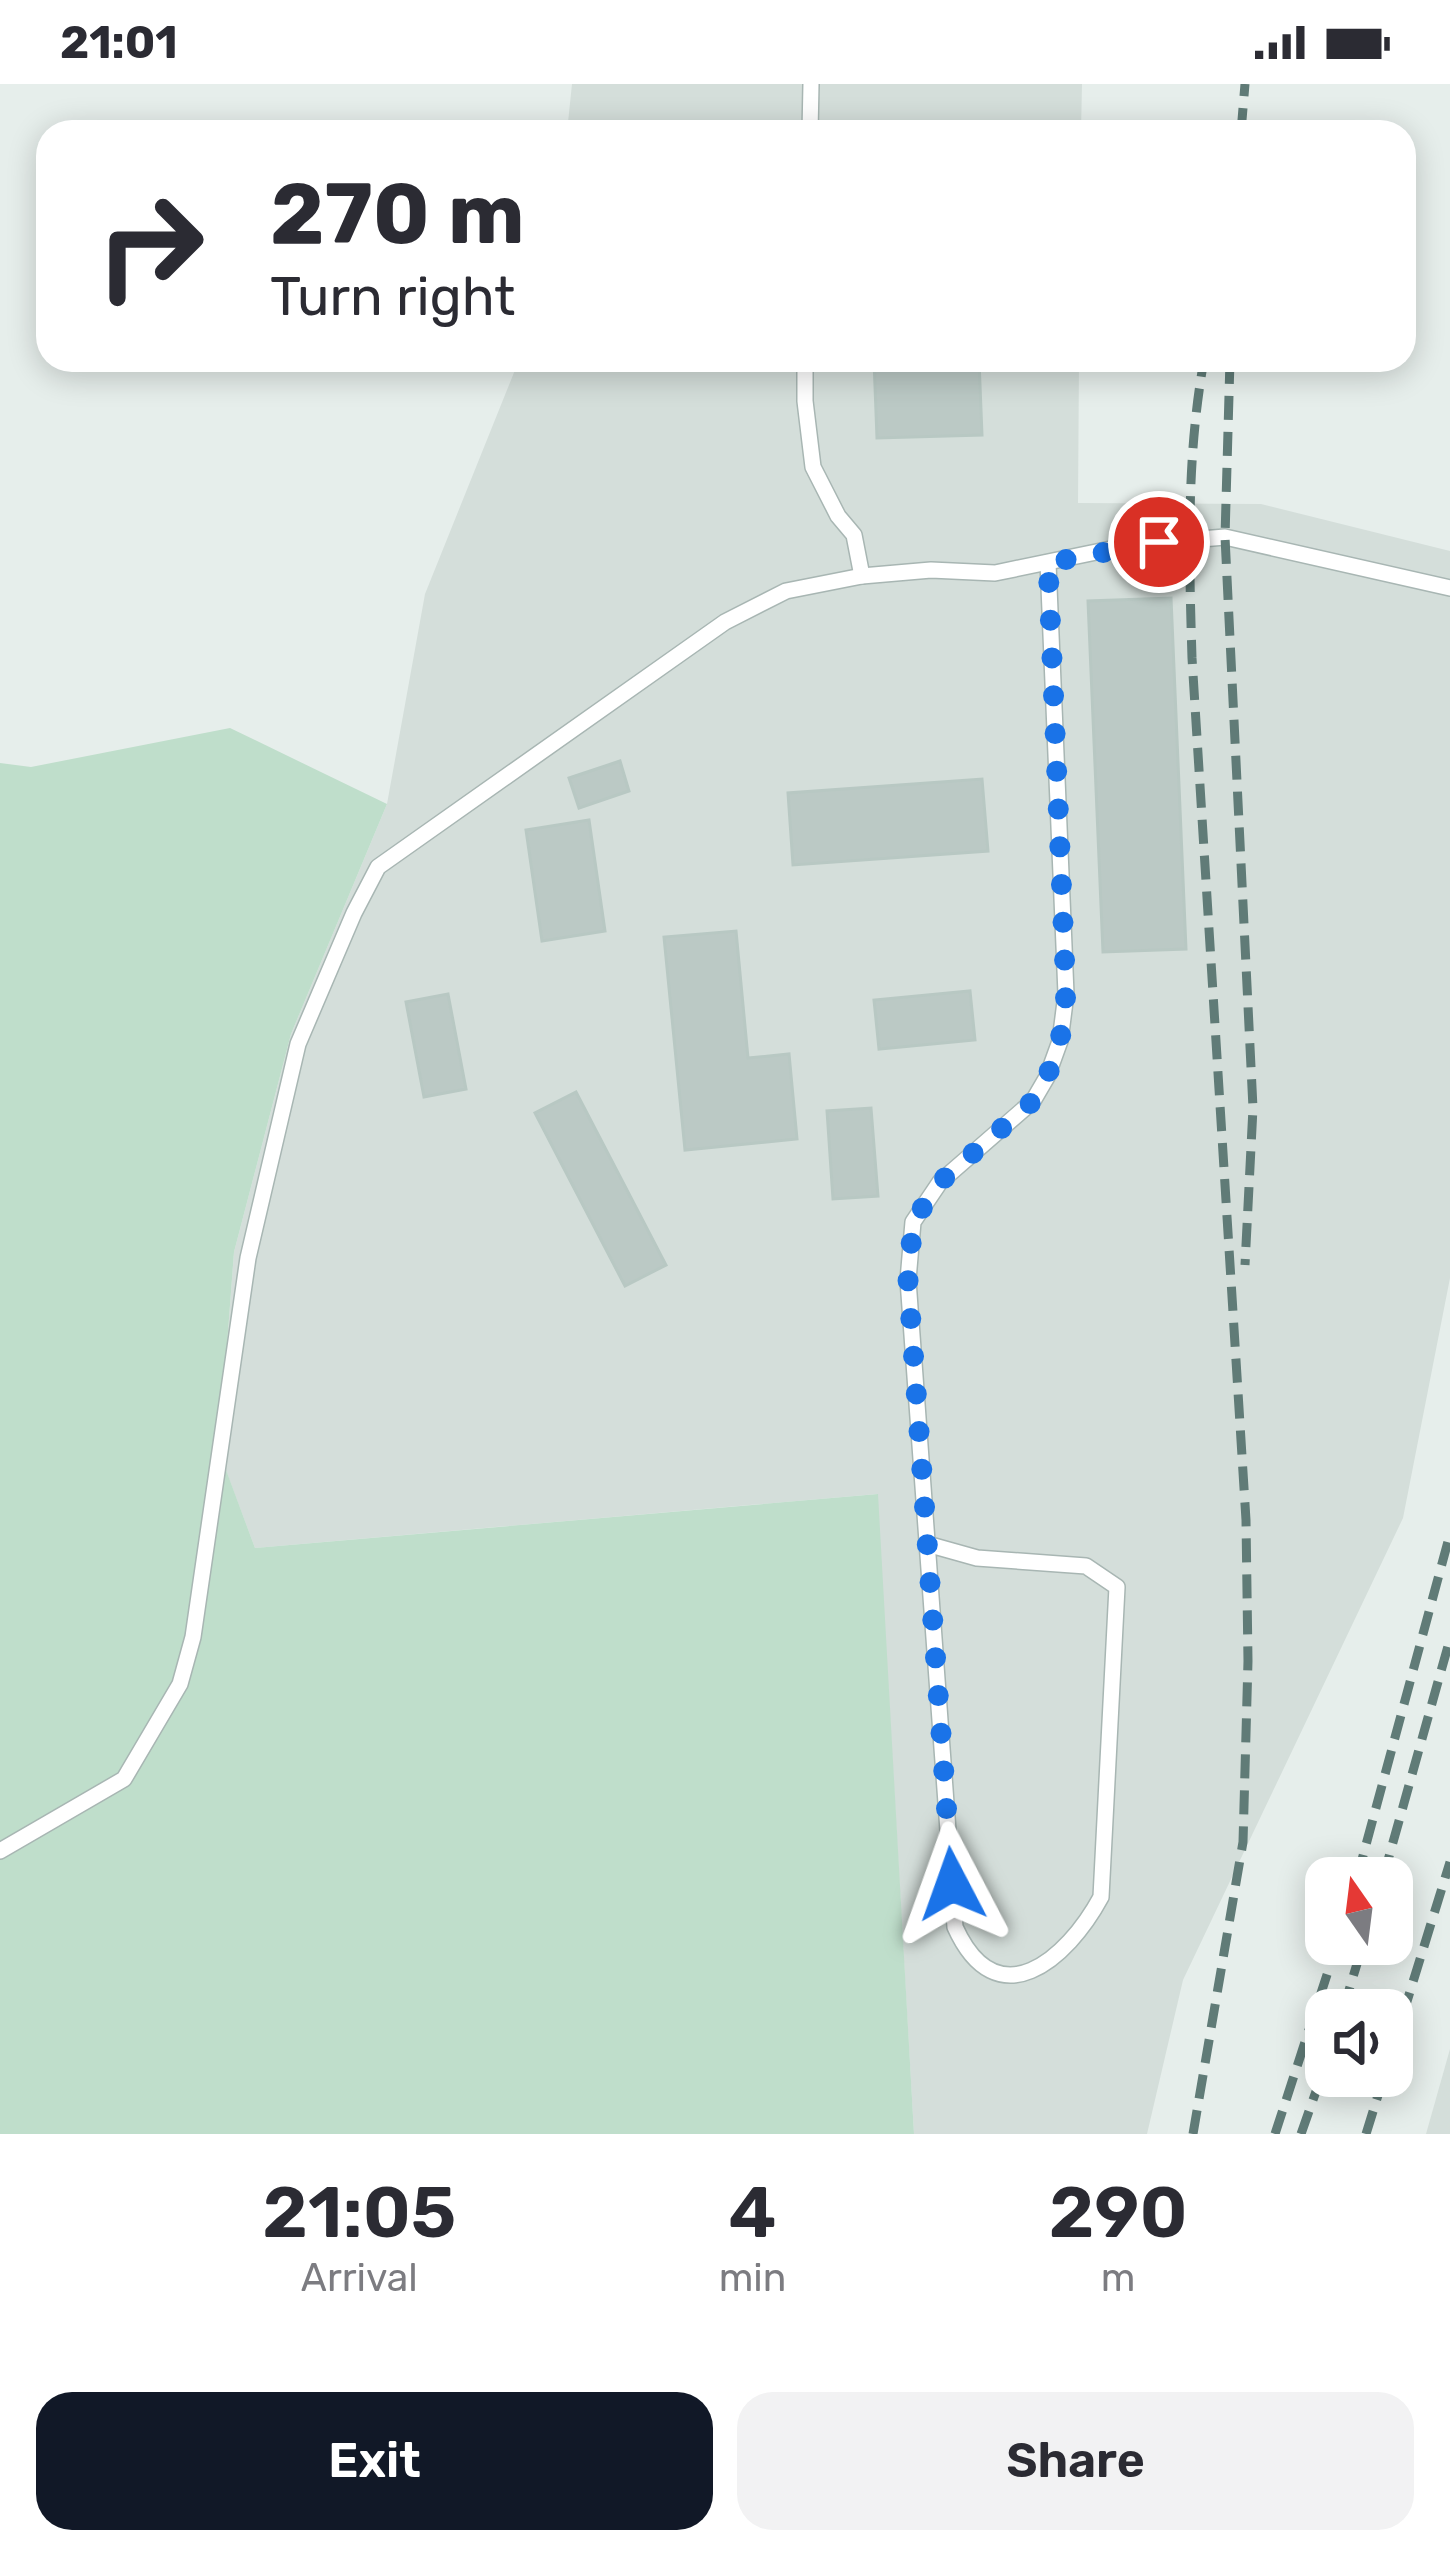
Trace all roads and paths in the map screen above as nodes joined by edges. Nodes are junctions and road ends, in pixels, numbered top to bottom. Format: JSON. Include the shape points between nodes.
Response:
{"nodes":[{"id":1,"x":811,"y":84,"type":"edge"},
{"id":2,"x":810,"y":120,"type":"edge"},
{"id":3,"x":806,"y":372,"type":"edge"},
{"id":4,"x":1048,"y":563,"type":"junction"},
{"id":5,"x":862,"y":576,"type":"junction"},
{"id":6,"x":1450,"y":588,"type":"edge"},
{"id":7,"x":927,"y":1544,"type":"junction"},
{"id":8,"x":0,"y":1851,"type":"edge"}],
"edges":[{"from":1,"to":2,"type":"lane"},
{"from":3,"to":5,"type":"lane","via":[[813,467],[854,535]]},
{"from":4,"to":5,"type":"lane","via":[[995,573]]},
{"from":4,"to":6,"type":"lane","via":[[1225,537]]},
{"from":4,"to":7,"type":"lane","via":[[1066,994],[1054,1059],[1033,1101],[940,1182],[913,1222],[908,1280]]},
{"from":5,"to":8,"type":"lane","via":[[786,591],[725,622],[379,867],[298,1044],[248,1258],[180,1684],[124,1779]]},
{"from":7,"to":7,"type":"lane","via":[[956,1927],[970,1958],[1002,1974],[1044,1968],[1101,1897],[1117,1587],[1086,1566],[977,1558]]}]}
